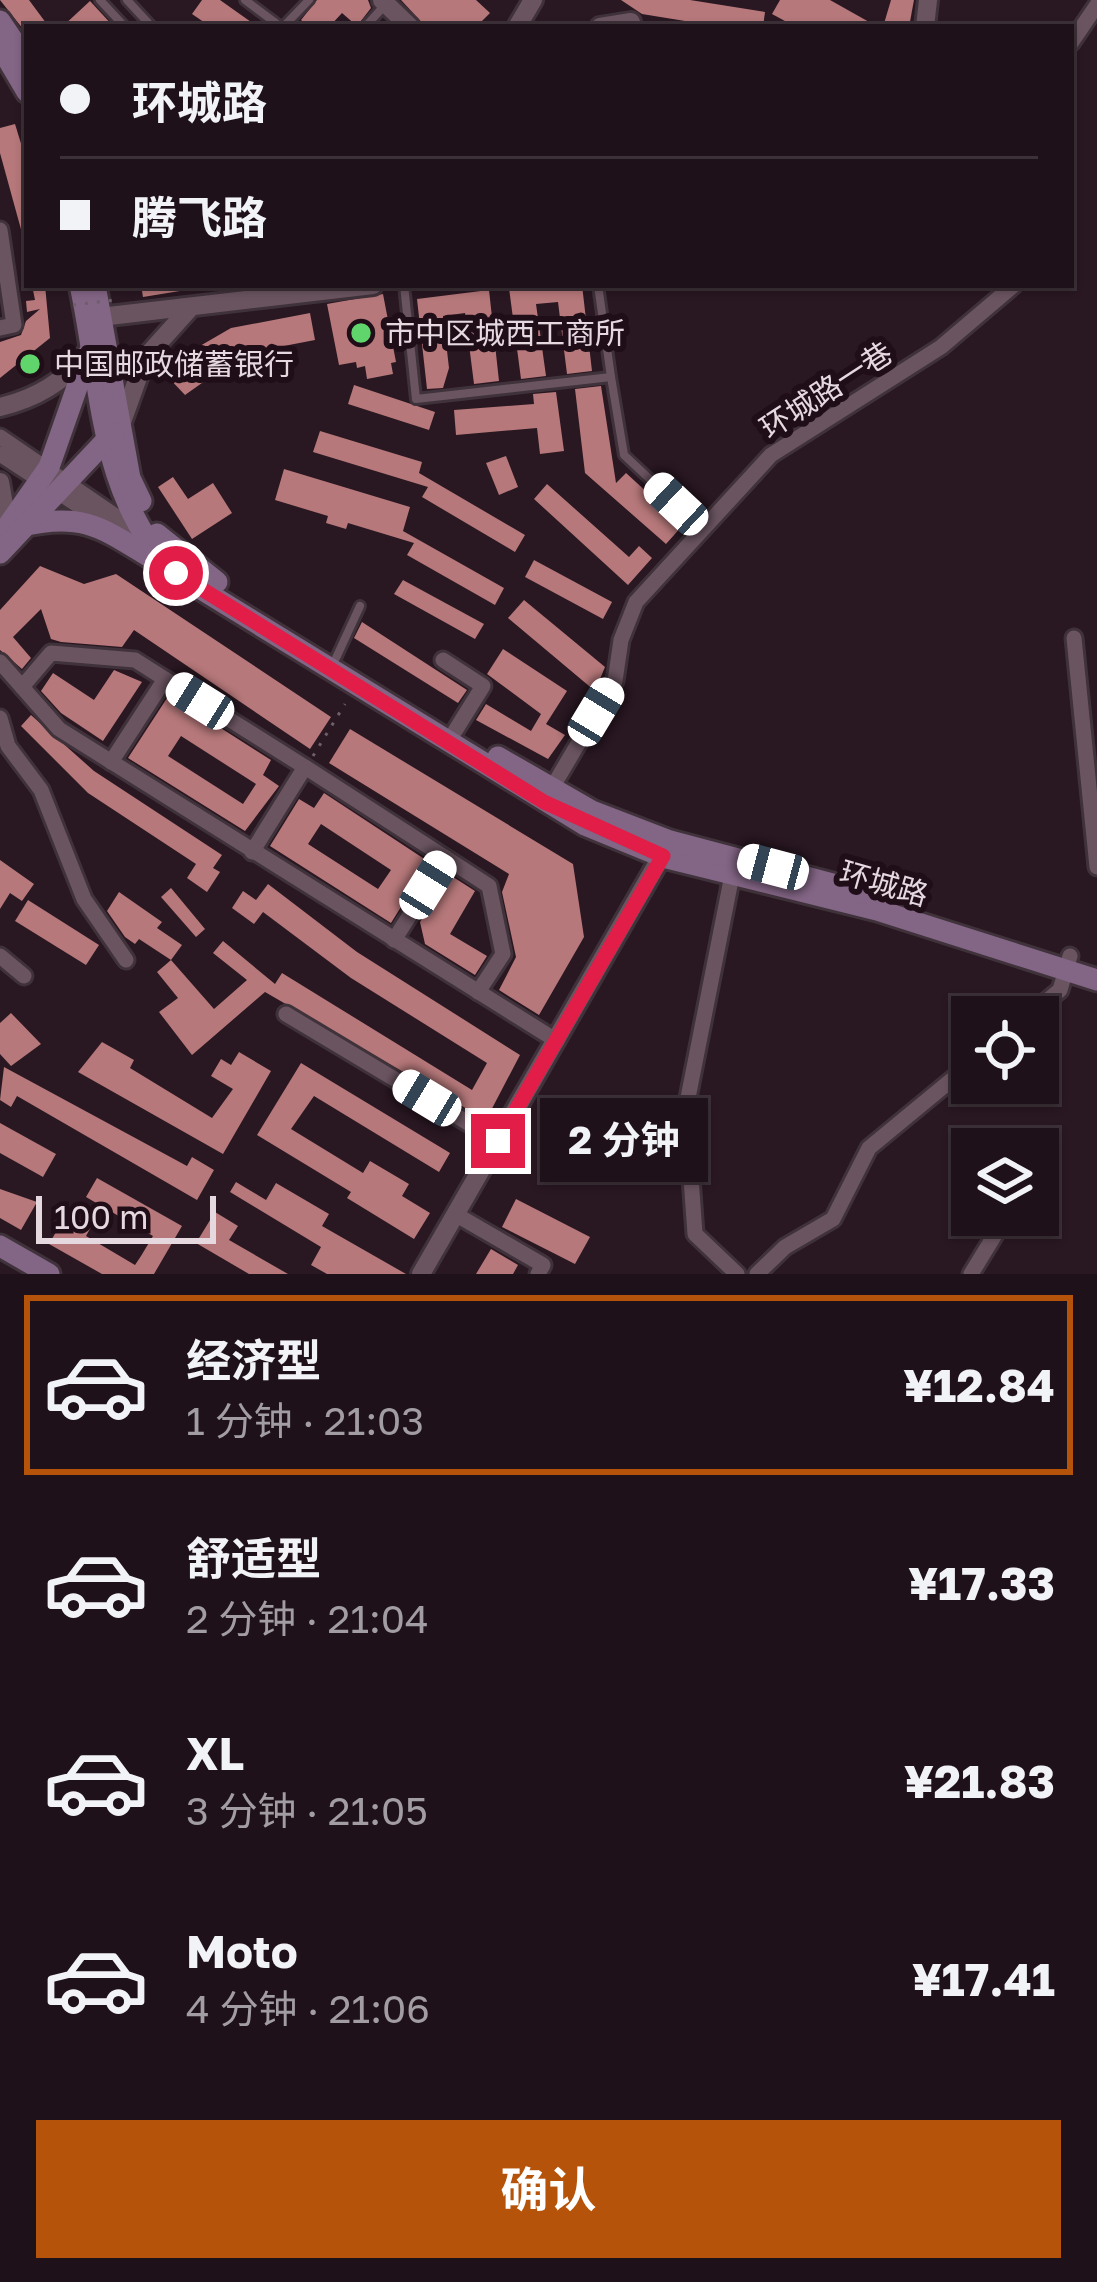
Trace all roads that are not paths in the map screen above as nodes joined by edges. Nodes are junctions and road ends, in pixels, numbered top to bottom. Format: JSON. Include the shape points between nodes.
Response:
{"nodes":[{"id":1,"x":100,"y":0,"type":"edge"},
{"id":2,"x":127,"y":0,"type":"edge"},
{"id":3,"x":245,"y":0,"type":"edge"},
{"id":4,"x":309,"y":0,"type":"edge"},
{"id":5,"x":384,"y":2,"type":"edge"},
{"id":6,"x":1097,"y":5,"type":"edge"},
{"id":7,"x":0,"y":20,"type":"edge"},
{"id":8,"x":632,"y":22,"type":"dead end"},
{"id":9,"x":122,"y":24,"type":"edge"},
{"id":10,"x":149,"y":24,"type":"edge"},
{"id":11,"x":278,"y":24,"type":"edge"},
{"id":12,"x":285,"y":24,"type":"edge"},
{"id":13,"x":407,"y":24,"type":"edge"},
{"id":14,"x":619,"y":24,"type":"edge"},
{"id":15,"x":1074,"y":39,"type":"edge"},
{"id":16,"x":0,"y":46,"type":"edge"},
{"id":17,"x":24,"y":56,"type":"edge"},
{"id":18,"x":24,"y":87,"type":"edge"},
{"id":19,"x":0,"y":230,"type":"edge"},
{"id":20,"x":333,"y":288,"type":"edge"},
{"id":21,"x":404,"y":288,"type":"edge"},
{"id":22,"x":598,"y":288,"type":"edge"},
{"id":23,"x":1012,"y":288,"type":"edge"},
{"id":24,"x":267,"y":293,"type":"edge"},
{"id":25,"x":91,"y":305,"type":"edge"},
{"id":26,"x":190,"y":308,"type":"junction"},
{"id":27,"x":0,"y":328,"type":"edge"},
{"id":28,"x":92,"y":347,"type":"junction"},
{"id":29,"x":611,"y":377,"type":"junction"},
{"id":30,"x":0,"y":407,"type":"edge"},
{"id":31,"x":115,"y":431,"type":"junction"},
{"id":32,"x":0,"y":437,"type":"edge"},
{"id":33,"x":0,"y":454,"type":"edge"},
{"id":34,"x":54,"y":479,"type":"junction"},
{"id":35,"x":0,"y":482,"type":"edge"},
{"id":36,"x":13,"y":525,"type":"edge"},
{"id":37,"x":703,"y":529,"type":"junction"},
{"id":38,"x":140,"y":532,"type":"junction"},
{"id":39,"x":0,"y":554,"type":"edge"},
{"id":40,"x":174,"y":562,"type":"junction"},
{"id":41,"x":360,"y":606,"type":"dead end"},
{"id":42,"x":1074,"y":638,"type":"dead end"},
{"id":43,"x":336,"y":658,"type":"junction"},
{"id":44,"x":443,"y":660,"type":"dead end"},
{"id":45,"x":0,"y":662,"type":"edge"},
{"id":46,"x":165,"y":679,"type":"junction"},
{"id":47,"x":22,"y":688,"type":"junction"},
{"id":48,"x":0,"y":718,"type":"edge"},
{"id":49,"x":455,"y":731,"type":"junction"},
{"id":50,"x":111,"y":762,"type":"junction"},
{"id":51,"x":305,"y":767,"type":"junction"},
{"id":52,"x":547,"y":796,"type":"junction"},
{"id":53,"x":666,"y":849,"type":"junction"},
{"id":54,"x":251,"y":852,"type":"junction"},
{"id":55,"x":446,"y":858,"type":"junction"},
{"id":56,"x":734,"y":866,"type":"junction"},
{"id":57,"x":1097,"y":867,"type":"edge"},
{"id":58,"x":394,"y":940,"type":"junction"},
{"id":59,"x":0,"y":956,"type":"edge"},
{"id":60,"x":126,"y":960,"type":"dead end"},
{"id":61,"x":1069,"y":962,"type":"junction"},
{"id":62,"x":1097,"y":966,"type":"edge"},
{"id":63,"x":24,"y":976,"type":"dead end"},
{"id":64,"x":1097,"y":980,"type":"edge"},
{"id":65,"x":478,"y":992,"type":"junction"},
{"id":66,"x":1053,"y":996,"type":"edge"},
{"id":67,"x":286,"y":1013,"type":"dead end"},
{"id":68,"x":557,"y":1040,"type":"junction"},
{"id":69,"x":951,"y":1080,"type":"edge"},
{"id":70,"x":498,"y":1141,"type":"junction"},
{"id":71,"x":455,"y":1214,"type":"junction"},
{"id":72,"x":994,"y":1236,"type":"edge"},
{"id":73,"x":0,"y":1246,"type":"edge"},
{"id":74,"x":49,"y":1274,"type":"edge"},
{"id":75,"x":421,"y":1274,"type":"edge"},
{"id":76,"x":538,"y":1274,"type":"edge"},
{"id":77,"x":737,"y":1274,"type":"edge"},
{"id":78,"x":757,"y":1274,"type":"edge"},
{"id":79,"x":970,"y":1274,"type":"edge"}],
"edges":[{"from":1,"to":9,"type":"lane"},
{"from":2,"to":10,"type":"lane"},
{"from":3,"to":11,"type":"lane"},
{"from":4,"to":12,"type":"lane"},
{"from":5,"to":13,"type":"street"},
{"from":6,"to":15,"type":"street"},
{"from":7,"to":17,"type":"main road"},
{"from":8,"to":14,"type":"street"},
{"from":16,"to":18,"type":"main road"},
{"from":19,"to":27,"type":"street","via":[[14,325]]},
{"from":20,"to":24,"type":"street"},
{"from":21,"to":29,"type":"lane","via":[[416,399]]},
{"from":22,"to":29,"type":"lane"},
{"from":23,"to":37,"type":"street","name":"环城路一巷","via":[[941,347],[771,455]]},
{"from":24,"to":26,"type":"street"},
{"from":25,"to":26,"type":"street"},
{"from":25,"to":28,"type":"main road","name":"环城路"},
{"from":25,"to":31,"type":"main road","name":"环城路"},
{"from":26,"to":31,"type":"street","via":[[145,358]]},
{"from":28,"to":30,"type":"street","via":[[29,400]]},
{"from":28,"to":31,"type":"main road","name":"环城路"},
{"from":28,"to":34,"type":"main road"},
{"from":29,"to":37,"type":"lane","via":[[624,455]]},
{"from":31,"to":34,"type":"main road"},
{"from":31,"to":38,"type":"main road","name":"环城路","via":[[116,482]]},
{"from":31,"to":40,"type":"main road","name":"环城路"},
{"from":32,"to":34,"type":"street"},
{"from":33,"to":34,"type":"street"},
{"from":34,"to":36,"type":"main road"},
{"from":34,"to":38,"type":"street"},
{"from":34,"to":40,"type":"street"},
{"from":35,"to":36,"type":"street"},
{"from":36,"to":39,"type":"main road"},
{"from":36,"to":40,"type":"main road","via":[[93,522]]},
{"from":37,"to":52,"type":"street","name":"环城路一巷","via":[[636,602],[615,681]]},
{"from":38,"to":40,"type":"main road","name":"环城路"},
{"from":40,"to":43,"type":"main road","name":"环城路"},
{"from":40,"to":52,"type":"main road","name":"环城路"},
{"from":41,"to":43,"type":"lane"},
{"from":42,"to":57,"type":"street"},
{"from":43,"to":49,"type":"main road","name":"环城路"},
{"from":44,"to":49,"type":"street","via":[[483,686]]},
{"from":45,"to":47,"type":"street"},
{"from":46,"to":47,"type":"street","via":[[135,660],[51,653]]},
{"from":46,"to":50,"type":"street"},
{"from":46,"to":51,"type":"street"},
{"from":47,"to":50,"type":"street","via":[[59,729]]},
{"from":48,"to":60,"type":"street","via":[[8,746],[41,790],[84,898]]},
{"from":49,"to":52,"type":"main road","name":"环城路"},
{"from":50,"to":54,"type":"street"},
{"from":51,"to":54,"type":"street"},
{"from":51,"to":55,"type":"street"},
{"from":52,"to":53,"type":"main road","name":"环城路"},
{"from":53,"to":56,"type":"main road","name":"环城路"},
{"from":53,"to":68,"type":"street"},
{"from":54,"to":58,"type":"street"},
{"from":55,"to":58,"type":"street"},
{"from":55,"to":65,"type":"street","via":[[489,886],[502,954]]},
{"from":56,"to":61,"type":"main road","name":"环城路"},
{"from":56,"to":77,"type":"street","via":[[686,1108],[695,1234]]},
{"from":58,"to":65,"type":"street"},
{"from":59,"to":63,"type":"street"},
{"from":61,"to":62,"type":"main road","name":"环城路"},
{"from":61,"to":64,"type":"main road","name":"环城路"},
{"from":61,"to":66,"type":"street"},
{"from":65,"to":68,"type":"street"},
{"from":67,"to":70,"type":"street"},
{"from":68,"to":70,"type":"street"},
{"from":69,"to":78,"type":"street","via":[[869,1148],[832,1219],[785,1246]]},
{"from":70,"to":71,"type":"street"},
{"from":71,"to":75,"type":"street"},
{"from":71,"to":76,"type":"street","via":[[543,1265]]},
{"from":72,"to":79,"type":"street"},
{"from":73,"to":74,"type":"main road"}]}
